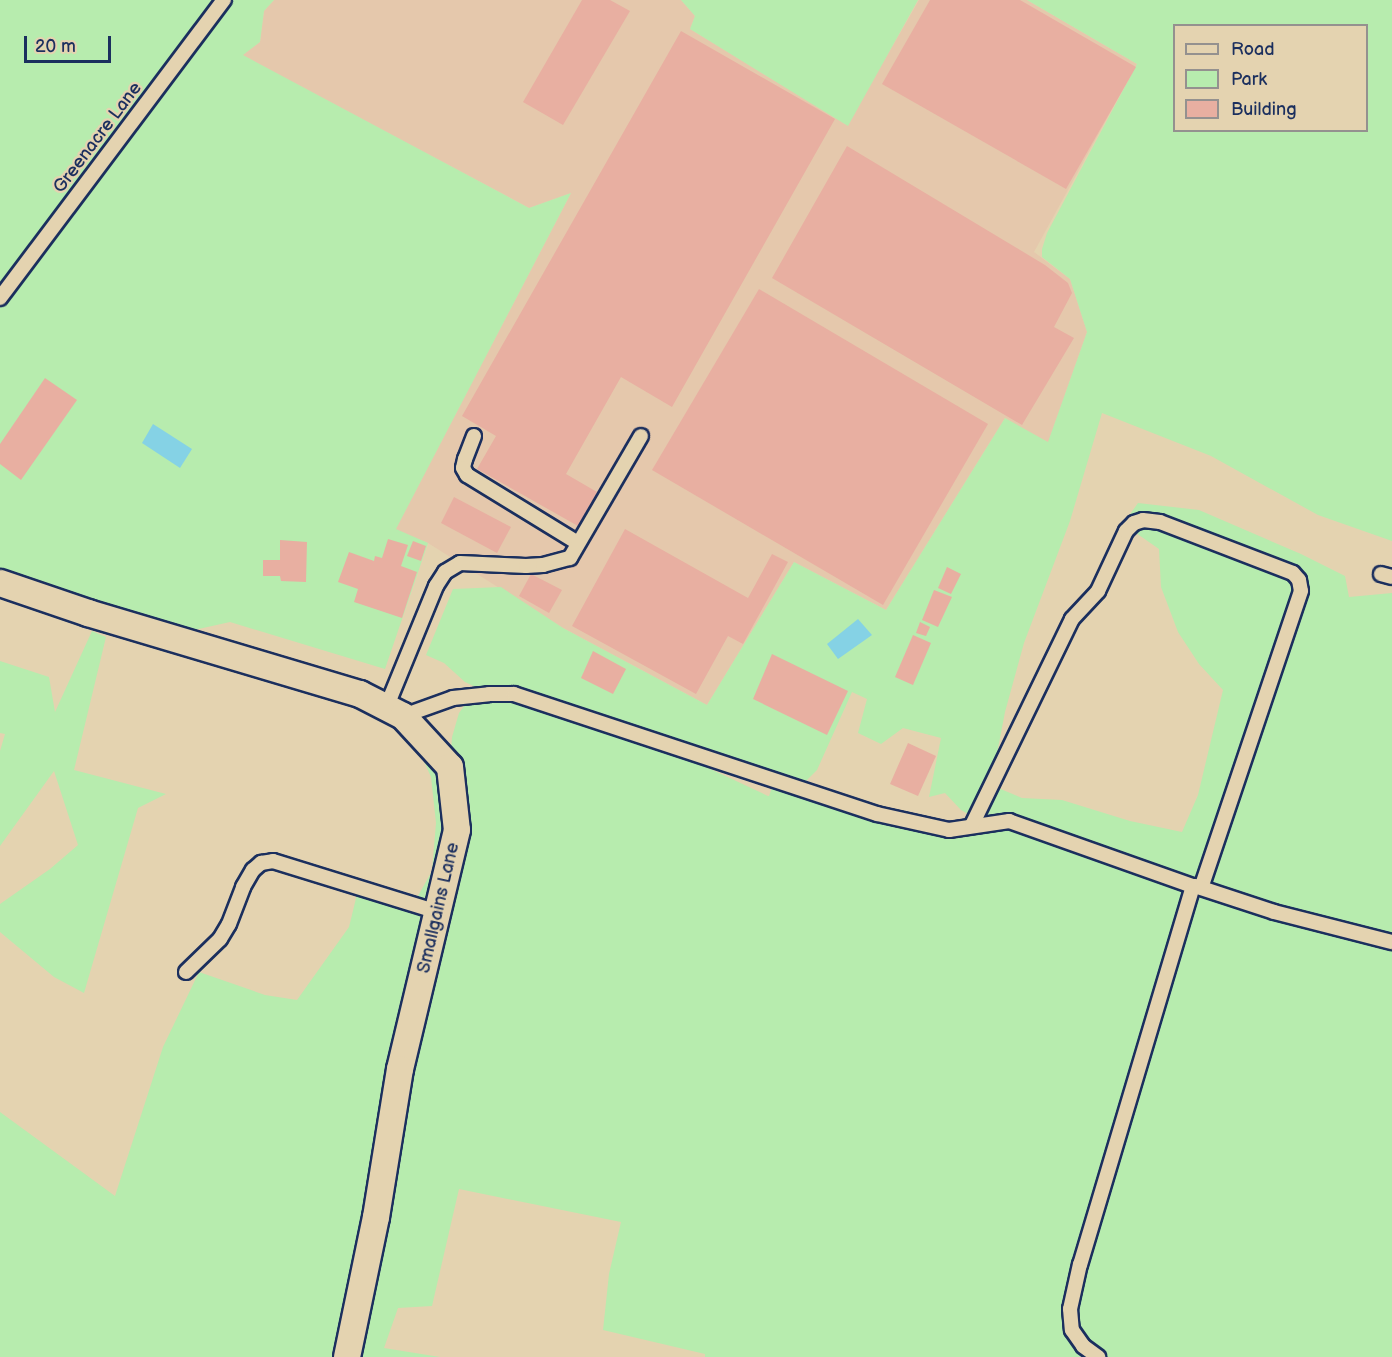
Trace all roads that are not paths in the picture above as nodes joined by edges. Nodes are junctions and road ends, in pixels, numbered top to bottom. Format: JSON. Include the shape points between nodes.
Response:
{"nodes":[{"id":1,"x":224,"y":0,"type":"edge"},
{"id":2,"x":0,"y":297,"type":"edge"},
{"id":3,"x":474,"y":436,"type":"dead end"},
{"id":4,"x":641,"y":436,"type":"dead end"},
{"id":5,"x":578,"y":543,"type":"junction"},
{"id":6,"x":0,"y":583,"type":"edge"},
{"id":7,"x":395,"y":712,"type":"junction"},
{"id":8,"x":972,"y":825,"type":"junction"},
{"id":9,"x":1197,"y":887,"type":"junction"},
{"id":10,"x":438,"y":912,"type":"junction"},
{"id":11,"x":1392,"y":942,"type":"edge"},
{"id":12,"x":186,"y":972,"type":"dead end"},
{"id":13,"x":347,"y":1357,"type":"edge"},
{"id":14,"x":1098,"y":1357,"type":"edge"}],
"edges":[{"from":1,"to":2,"type":"lane","name":"Greenacre Lane"},
{"from":3,"to":5,"type":"lane","via":[[463,468],[467,475]]},
{"from":4,"to":5,"type":"lane"},
{"from":5,"to":7,"type":"lane","via":[[570,558],[543,565],[460,563],[445,572],[436,586]]},
{"from":6,"to":7,"type":"street","name":"Smallgains Lane","via":[[360,694]]},
{"from":7,"to":8,"type":"lane","via":[[453,698],[514,694],[877,814],[949,830]]},
{"from":7,"to":10,"type":"street","name":"Smallgains Lane","via":[[450,766],[457,830]]},
{"from":8,"to":9,"type":"lane","via":[[1009,821]]},
{"from":8,"to":9,"type":"lane","via":[[1072,619],[1098,591],[1126,531],[1143,520],[1160,522],[1293,573],[1301,591]]},
{"from":9,"to":11,"type":"lane","via":[[1274,912]]},
{"from":9,"to":14,"type":"lane","via":[[1080,1264],[1070,1309],[1072,1330],[1083,1346]]},
{"from":10,"to":12,"type":"lane","via":[[273,861],[261,863],[243,888],[220,939]]},
{"from":10,"to":13,"type":"street","name":"Smallgains Lane","via":[[400,1069],[376,1217]]}]}
